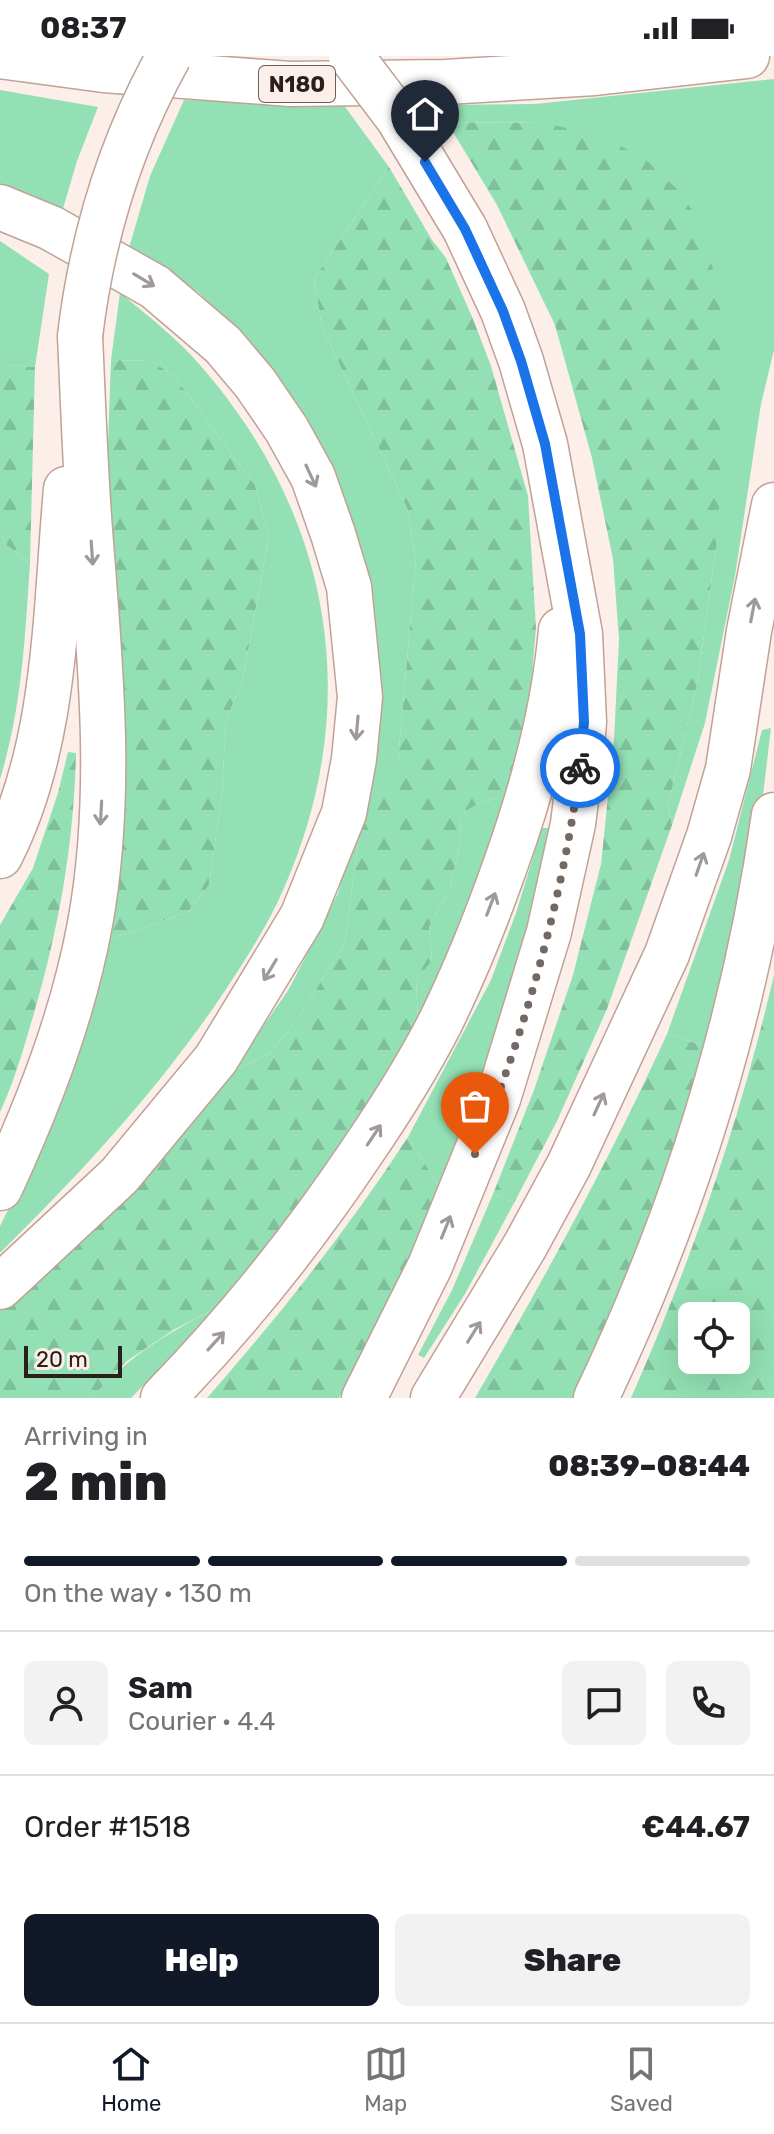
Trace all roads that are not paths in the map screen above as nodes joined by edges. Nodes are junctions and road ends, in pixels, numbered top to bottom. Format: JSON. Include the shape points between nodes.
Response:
{"nodes":[{"id":1,"x":0,"y":56,"type":"edge"},
{"id":2,"x":169,"y":56,"type":"edge"},
{"id":3,"x":351,"y":56,"type":"edge"},
{"id":4,"x":747,"y":56,"type":"edge"},
{"id":5,"x":0,"y":207,"type":"edge"},
{"id":6,"x":80,"y":336,"type":"junction"},
{"id":7,"x":774,"y":505,"type":"edge"},
{"id":8,"x":566,"y":560,"type":"junction"},
{"id":9,"x":774,"y":815,"type":"edge"},
{"id":10,"x":0,"y":856,"type":"edge"},
{"id":11,"x":0,"y":1188,"type":"edge"},
{"id":12,"x":0,"y":1287,"type":"edge"},
{"id":13,"x":163,"y":1398,"type":"edge"},
{"id":14,"x":364,"y":1398,"type":"edge"},
{"id":15,"x":433,"y":1398,"type":"edge"},
{"id":16,"x":596,"y":1398,"type":"edge"}],
"edges":[{"from":1,"to":4,"type":"highway","number":"N180","via":[[290,84],[595,73]]},
{"from":2,"to":6,"type":"highway","bridge":true,"via":[[140,110],[106,199]]},
{"from":3,"to":8,"type":"highway","bridge":true,"via":[[398,118],[465,229],[503,311],[545,444]]},
{"from":5,"to":12,"type":"highway","one_way":true,"via":[[51,228],[155,287],[223,345],[255,383],[313,477],[333,534],[349,587],[360,697],[344,813],[302,917],[224,1046],[119,1176]]},
{"from":6,"to":10,"type":"highway","via":[[43,718],[24,798]]},
{"from":6,"to":11,"type":"highway","one_way":true,"via":[[101,676],[99,853],[72,1000],[40,1095]]},
{"from":15,"to":7,"type":"highway","one_way":true,"via":[[569,1165],[667,954],[728,769]]},
{"from":13,"to":8,"type":"highway","one_way":true,"via":[[265,1287],[331,1198],[438,1026],[484,923],[530,791],[558,657]]},
{"from":14,"to":8,"type":"highway","one_way":true,"via":[[430,1266],[498,1099],[556,904],[573,824],[584,722],[580,634]]},
{"from":9,"to":16,"type":"highway","via":[[760,904],[709,1115],[672,1223]]}]}
